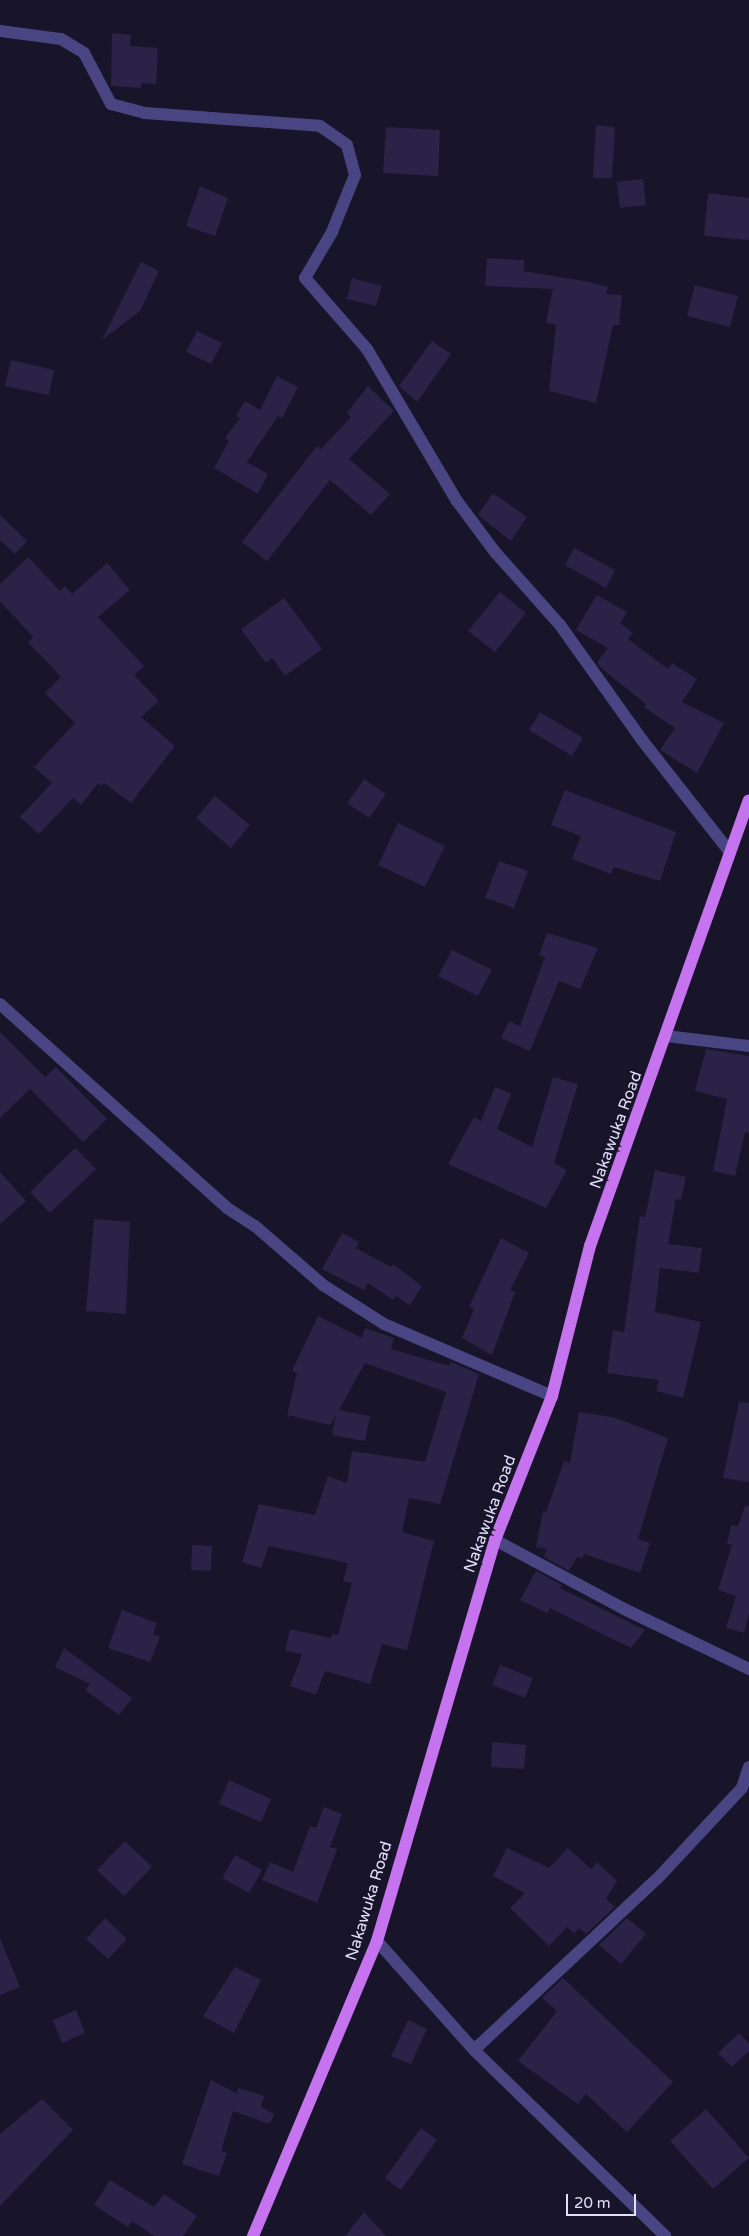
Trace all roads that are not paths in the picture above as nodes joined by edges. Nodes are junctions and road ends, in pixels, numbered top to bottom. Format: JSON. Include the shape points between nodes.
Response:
{"nodes":[{"id":1,"x":0,"y":31,"type":"edge"},
{"id":2,"x":749,"y":800,"type":"edge"},
{"id":3,"x":729,"y":851,"type":"junction"},
{"id":4,"x":0,"y":1004,"type":"edge"},
{"id":5,"x":666,"y":1036,"type":"junction"},
{"id":6,"x":749,"y":1046,"type":"edge"},
{"id":7,"x":552,"y":1396,"type":"junction"},
{"id":8,"x":495,"y":1540,"type":"junction"},
{"id":9,"x":749,"y":1669,"type":"edge"},
{"id":10,"x":749,"y":1767,"type":"edge"},
{"id":11,"x":745,"y":1792,"type":"edge"},
{"id":12,"x":377,"y":1941,"type":"junction"},
{"id":13,"x":474,"y":2050,"type":"junction"},
{"id":14,"x":253,"y":2236,"type":"edge"},
{"id":15,"x":665,"y":2236,"type":"edge"}],
"edges":[{"from":1,"to":3,"type":"street","via":[[61,39],[84,53],[111,104],[145,113],[320,126],[347,145],[355,174],[332,232],[305,278],[367,349],[457,501],[495,552],[560,625],[642,740]]},
{"from":2,"to":3,"type":"main road","name":"Nakawuka Road"},
{"from":3,"to":5,"type":"main road","name":"Nakawuka Road"},
{"from":4,"to":7,"type":"street","via":[[226,1208],[255,1226],[323,1284],[384,1324]]},
{"from":5,"to":6,"type":"street"},
{"from":5,"to":7,"type":"main road","name":"Nakawuka Road","via":[[590,1246]]},
{"from":7,"to":8,"type":"main road","name":"Nakawuka Road"},
{"from":8,"to":9,"type":"street","via":[[624,1609]]},
{"from":8,"to":12,"type":"main road","name":"Nakawuka Road"},
{"from":10,"to":11,"type":"street"},
{"from":11,"to":13,"type":"street"},
{"from":12,"to":13,"type":"street"},
{"from":12,"to":14,"type":"main road","name":"Nakawuka Road"},
{"from":13,"to":15,"type":"street"}]}
